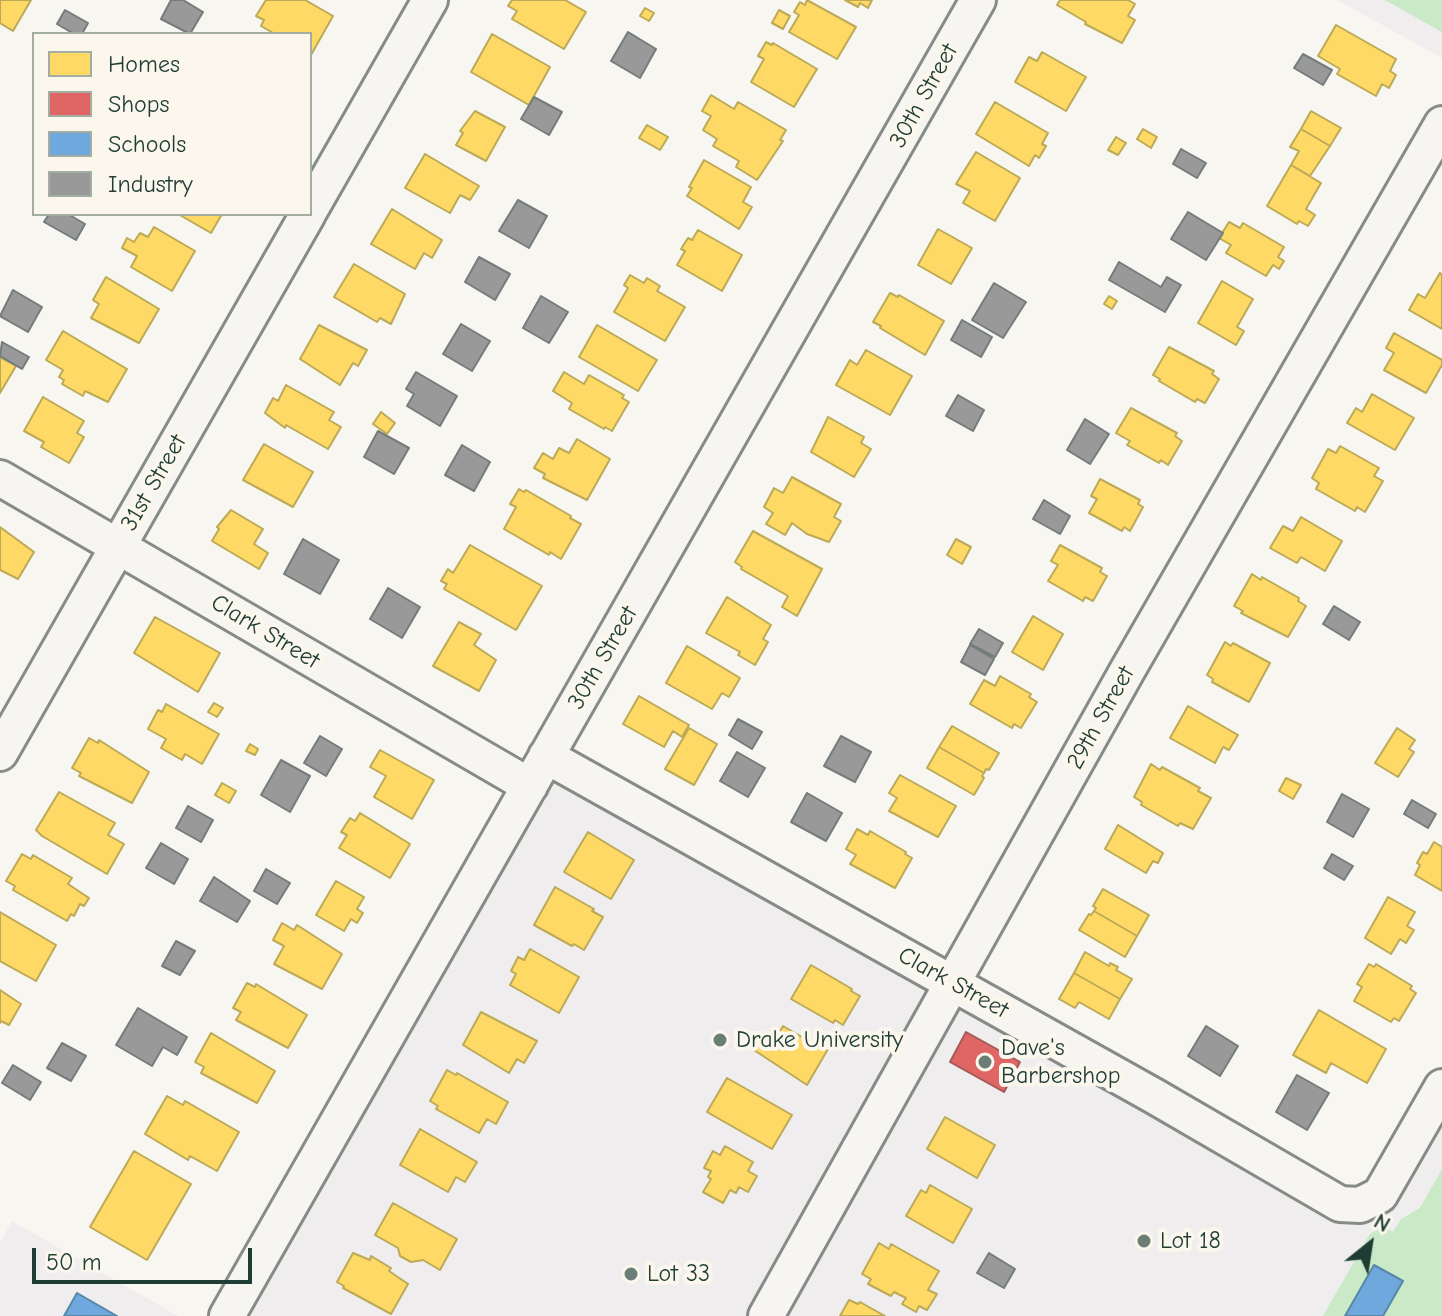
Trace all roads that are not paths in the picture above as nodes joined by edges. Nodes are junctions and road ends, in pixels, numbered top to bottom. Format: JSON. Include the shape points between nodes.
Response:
{"nodes":[{"id":1,"x":430,"y":0,"type":"edge"},
{"id":2,"x":978,"y":0,"type":"edge"},
{"id":3,"x":1442,"y":124,"type":"edge"},
{"id":4,"x":312,"y":207,"type":"edge"},
{"id":5,"x":307,"y":216,"type":"edge"},
{"id":6,"x":0,"y":478,"type":"edge"},
{"id":7,"x":118,"y":545,"type":"junction"},
{"id":8,"x":0,"y":753,"type":"edge"},
{"id":9,"x":546,"y":756,"type":"junction"},
{"id":10,"x":530,"y":786,"type":"junction"},
{"id":11,"x":954,"y":984,"type":"junction"},
{"id":12,"x":1442,"y":1087,"type":"edge"},
{"id":13,"x":227,"y":1316,"type":"edge"},
{"id":14,"x":766,"y":1316,"type":"edge"}],
"edges":[{"from":1,"to":4,"type":"street","name":"31st Street"},
{"from":2,"to":9,"type":"street","name":"30th Street"},
{"from":3,"to":11,"type":"street","name":"29th Street","via":[[1127,671]]},
{"from":5,"to":7,"type":"street","name":"31st Street"},
{"from":6,"to":7,"type":"street","name":"Clark Street"},
{"from":7,"to":8,"type":"street","name":"31st Street"},
{"from":7,"to":10,"type":"street","name":"Clark Street"},
{"from":9,"to":10,"type":"street","name":"30th Street"},
{"from":9,"to":11,"type":"street","name":"Clark Street"},
{"from":10,"to":13,"type":"street","name":"30th Street"},
{"from":11,"to":12,"type":"street","name":"Clark Street","via":[[1340,1204],[1360,1205],[1380,1195]]},
{"from":11,"to":14,"type":"street","name":"29th Street"}]}
